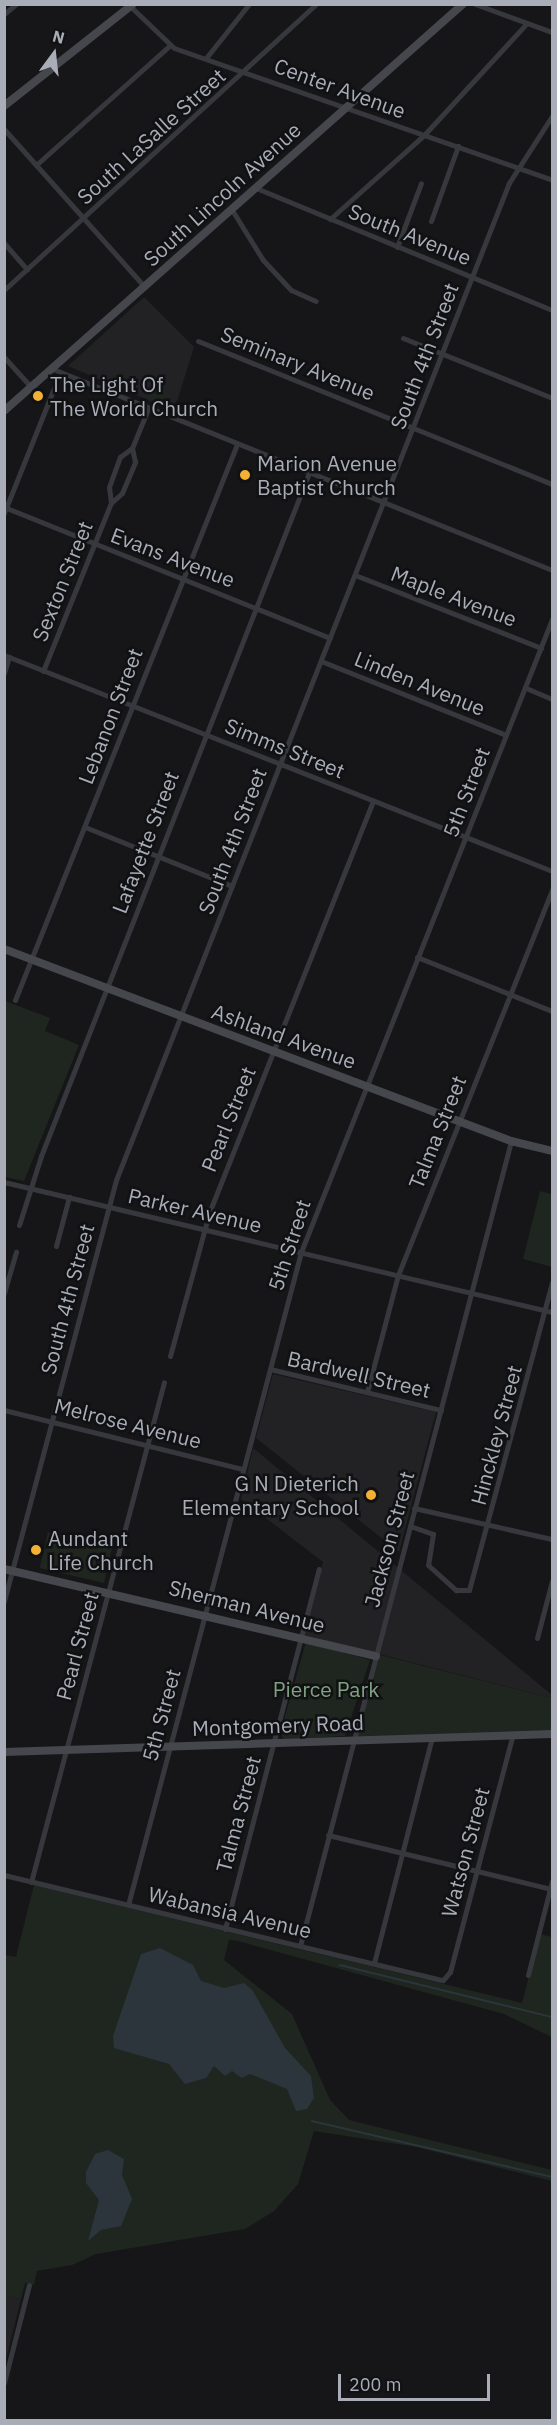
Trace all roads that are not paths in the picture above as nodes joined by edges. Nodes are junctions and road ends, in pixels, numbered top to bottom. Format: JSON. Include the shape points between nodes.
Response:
{"nodes":[{"id":1,"x":16,"y":4,"type":"edge"},
{"id":2,"x":249,"y":4,"type":"edge"},
{"id":3,"x":316,"y":4,"type":"edge"},
{"id":4,"x":462,"y":4,"type":"edge"},
{"id":5,"x":475,"y":4,"type":"edge"},
{"id":6,"x":132,"y":6,"type":"edge"},
{"id":7,"x":4,"y":14,"type":"edge"},
{"id":8,"x":527,"y":23,"type":"junction"},
{"id":9,"x":552,"y":32,"type":"edge"},
{"id":10,"x":169,"y":46,"type":"junction"},
{"id":11,"x":206,"y":58,"type":"junction"},
{"id":12,"x":248,"y":72,"type":"junction"},
{"id":13,"x":4,"y":106,"type":"edge"},
{"id":14,"x":345,"y":108,"type":"junction"},
{"id":15,"x":552,"y":116,"type":"edge"},
{"id":16,"x":4,"y":129,"type":"edge"},
{"id":17,"x":424,"y":135,"type":"junction"},
{"id":18,"x":458,"y":146,"type":"junction"},
{"id":19,"x":36,"y":165,"type":"junction"},
{"id":20,"x":516,"y":167,"type":"junction"},
{"id":21,"x":552,"y":180,"type":"edge"},
{"id":22,"x":421,"y":183,"type":"dead end"},
{"id":23,"x":256,"y":188,"type":"junction"},
{"id":24,"x":231,"y":210,"type":"junction"},
{"id":25,"x":84,"y":219,"type":"junction"},
{"id":26,"x":330,"y":219,"type":"junction"},
{"id":27,"x":431,"y":221,"type":"dead end"},
{"id":28,"x":4,"y":243,"type":"edge"},
{"id":29,"x":397,"y":247,"type":"junction"},
{"id":30,"x":27,"y":269,"type":"junction"},
{"id":31,"x":472,"y":277,"type":"junction"},
{"id":32,"x":146,"y":287,"type":"junction"},
{"id":33,"x":4,"y":290,"type":"edge"},
{"id":34,"x":316,"y":301,"type":"dead end"},
{"id":35,"x":552,"y":310,"type":"edge"},
{"id":36,"x":403,"y":338,"type":"dead end"},
{"id":37,"x":198,"y":341,"type":"dead end"},
{"id":38,"x":443,"y":354,"type":"junction"},
{"id":39,"x":4,"y":357,"type":"edge"},
{"id":40,"x":53,"y":369,"type":"junction"},
{"id":41,"x":56,"y":383,"type":"dead end"},
{"id":42,"x":31,"y":387,"type":"junction"},
{"id":43,"x":552,"y":398,"type":"edge"},
{"id":44,"x":148,"y":409,"type":"junction"},
{"id":45,"x":4,"y":411,"type":"edge"},
{"id":46,"x":414,"y":428,"type":"junction"},
{"id":47,"x":237,"y":444,"type":"junction"},
{"id":48,"x":132,"y":448,"type":"junction"},
{"id":49,"x":309,"y":473,"type":"junction"},
{"id":50,"x":552,"y":484,"type":"edge"},
{"id":51,"x":111,"y":503,"type":"junction"},
{"id":52,"x":383,"y":504,"type":"junction"},
{"id":53,"x":5,"y":509,"type":"edge"},
{"id":54,"x":94,"y":544,"type":"junction"},
{"id":55,"x":552,"y":570,"type":"edge"},
{"id":56,"x":355,"y":575,"type":"junction"},
{"id":57,"x":182,"y":578,"type":"junction"},
{"id":58,"x":258,"y":608,"type":"junction"},
{"id":59,"x":552,"y":619,"type":"edge"},
{"id":60,"x":330,"y":638,"type":"junction"},
{"id":61,"x":541,"y":648,"type":"junction"},
{"id":62,"x":7,"y":656,"type":"edge"},
{"id":63,"x":321,"y":661,"type":"junction"},
{"id":64,"x":43,"y":671,"type":"junction"},
{"id":65,"x":4,"y":673,"type":"edge"},
{"id":66,"x":526,"y":688,"type":"junction"},
{"id":67,"x":552,"y":699,"type":"edge"},
{"id":68,"x":131,"y":706,"type":"junction"},
{"id":69,"x":205,"y":734,"type":"junction"},
{"id":70,"x":506,"y":735,"type":"junction"},
{"id":71,"x":280,"y":763,"type":"junction"},
{"id":72,"x":373,"y":800,"type":"junction"},
{"id":73,"x":85,"y":827,"type":"junction"},
{"id":74,"x":466,"y":837,"type":"junction"},
{"id":75,"x":157,"y":856,"type":"junction"},
{"id":76,"x":552,"y":871,"type":"edge"},
{"id":77,"x":232,"y":886,"type":"junction"},
{"id":78,"x":552,"y":889,"type":"edge"},
{"id":79,"x":4,"y":949,"type":"edge"},
{"id":80,"x":417,"y":957,"type":"junction"},
{"id":81,"x":31,"y":959,"type":"junction"},
{"id":82,"x":106,"y":989,"type":"junction"},
{"id":83,"x":510,"y":994,"type":"junction"},
{"id":84,"x":15,"y":1000,"type":"dead end"},
{"id":85,"x":552,"y":1011,"type":"edge"},
{"id":86,"x":180,"y":1017,"type":"junction"},
{"id":87,"x":273,"y":1052,"type":"junction"},
{"id":88,"x":364,"y":1086,"type":"junction"},
{"id":89,"x":459,"y":1121,"type":"junction"},
{"id":90,"x":512,"y":1141,"type":"junction"},
{"id":91,"x":552,"y":1151,"type":"edge"},
{"id":92,"x":4,"y":1182,"type":"edge"},
{"id":93,"x":30,"y":1188,"type":"junction"},
{"id":94,"x":69,"y":1197,"type":"junction"},
{"id":95,"x":109,"y":1207,"type":"junction"},
{"id":96,"x":19,"y":1226,"type":"dead end"},
{"id":97,"x":205,"y":1229,"type":"junction"},
{"id":98,"x":56,"y":1246,"type":"dead end"},
{"id":99,"x":16,"y":1252,"type":"dead end"},
{"id":100,"x":301,"y":1252,"type":"junction"},
{"id":101,"x":398,"y":1275,"type":"junction"},
{"id":102,"x":552,"y":1282,"type":"edge"},
{"id":103,"x":4,"y":1293,"type":"edge"},
{"id":104,"x":472,"y":1293,"type":"junction"},
{"id":105,"x":545,"y":1311,"type":"junction"},
{"id":106,"x":552,"y":1312,"type":"edge"},
{"id":107,"x":170,"y":1356,"type":"dead end"},
{"id":108,"x":270,"y":1369,"type":"junction"},
{"id":109,"x":164,"y":1382,"type":"dead end"},
{"id":110,"x":367,"y":1392,"type":"junction"},
{"id":111,"x":4,"y":1410,"type":"edge"},
{"id":112,"x":441,"y":1410,"type":"junction"},
{"id":113,"x":52,"y":1422,"type":"junction"},
{"id":114,"x":147,"y":1445,"type":"junction"},
{"id":115,"x":243,"y":1469,"type":"junction"},
{"id":116,"x":414,"y":1508,"type":"junction"},
{"id":117,"x":489,"y":1524,"type":"junction"},
{"id":118,"x":410,"y":1526,"type":"junction"},
{"id":119,"x":552,"y":1539,"type":"edge"},
{"id":120,"x":319,"y":1569,"type":"dead end"},
{"id":121,"x":8,"y":1570,"type":"edge"},
{"id":122,"x":552,"y":1581,"type":"edge"},
{"id":123,"x":108,"y":1592,"type":"junction"},
{"id":124,"x":4,"y":1601,"type":"edge"},
{"id":125,"x":203,"y":1614,"type":"junction"},
{"id":126,"x":301,"y":1637,"type":"junction"},
{"id":127,"x":537,"y":1638,"type":"dead end"},
{"id":128,"x":376,"y":1656,"type":"junction"},
{"id":129,"x":513,"y":1734,"type":"junction"},
{"id":130,"x":552,"y":1734,"type":"edge"},
{"id":131,"x":432,"y":1737,"type":"junction"},
{"id":132,"x":352,"y":1739,"type":"junction"},
{"id":133,"x":274,"y":1743,"type":"junction"},
{"id":134,"x":170,"y":1747,"type":"junction"},
{"id":135,"x":67,"y":1751,"type":"junction"},
{"id":136,"x":4,"y":1752,"type":"edge"},
{"id":137,"x":328,"y":1835,"type":"junction"},
{"id":138,"x":402,"y":1853,"type":"junction"},
{"id":139,"x":476,"y":1870,"type":"junction"},
{"id":140,"x":4,"y":1875,"type":"edge"},
{"id":141,"x":552,"y":1881,"type":"edge"},
{"id":142,"x":31,"y":1882,"type":"junction"},
{"id":143,"x":551,"y":1889,"type":"edge"},
{"id":144,"x":128,"y":1905,"type":"junction"},
{"id":145,"x":225,"y":1929,"type":"junction"},
{"id":146,"x":300,"y":1946,"type":"junction"},
{"id":147,"x":374,"y":1964,"type":"junction"},
{"id":148,"x":528,"y":1975,"type":"dead end"},
{"id":149,"x":447,"y":1978,"type":"joint"},
{"id":150,"x":29,"y":2285,"type":"dead end"},
{"id":151,"x":4,"y":2383,"type":"edge"}],
"edges":[{"from":1,"to":7,"type":"street"},
{"from":2,"to":11,"type":"street"},
{"from":3,"to":12,"type":"street","name":"South LaSalle Street"},
{"from":4,"to":14,"type":"street","name":"South Lincoln Avenue"},
{"from":5,"to":8,"type":"street"},
{"from":6,"to":10,"type":"street","name":"Center Avenue"},
{"from":6,"to":13,"type":"street"},
{"from":8,"to":9,"type":"street"},
{"from":8,"to":17,"type":"street"},
{"from":10,"to":11,"type":"street","name":"Center Avenue"},
{"from":10,"to":19,"type":"street"},
{"from":11,"to":12,"type":"street","name":"Center Avenue"},
{"from":12,"to":14,"type":"street","name":"Center Avenue"},
{"from":12,"to":25,"type":"street","name":"South LaSalle Street"},
{"from":14,"to":17,"type":"street","name":"Center Avenue"},
{"from":14,"to":23,"type":"street","name":"South Lincoln Avenue"},
{"from":15,"to":20,"type":"street","name":"South 4th Street"},
{"from":16,"to":19,"type":"street"},
{"from":17,"to":18,"type":"street","name":"Center Avenue"},
{"from":17,"to":26,"type":"street"},
{"from":18,"to":20,"type":"street","name":"Center Avenue"},
{"from":18,"to":27,"type":"street"},
{"from":19,"to":25,"type":"street"},
{"from":20,"to":21,"type":"street","name":"Center Avenue"},
{"from":20,"to":31,"type":"street","name":"South 4th Street"},
{"from":22,"to":29,"type":"street"},
{"from":23,"to":24,"type":"street","name":"South Lincoln Avenue"},
{"from":23,"to":26,"type":"street","name":"South Avenue"},
{"from":24,"to":32,"type":"street","name":"South Lincoln Avenue"},
{"from":24,"to":34,"type":"street","via":[[243,222],[244,236],[291,290]]},
{"from":25,"to":30,"type":"street","name":"South LaSalle Street"},
{"from":25,"to":32,"type":"street"},
{"from":26,"to":29,"type":"street","name":"South Avenue"},
{"from":28,"to":30,"type":"street"},
{"from":29,"to":31,"type":"street","name":"South Avenue"},
{"from":30,"to":33,"type":"street","name":"South LaSalle Street"},
{"from":31,"to":35,"type":"street","name":"South Avenue"},
{"from":31,"to":38,"type":"street","name":"South 4th Street"},
{"from":32,"to":40,"type":"street","name":"South Lincoln Avenue"},
{"from":36,"to":38,"type":"street"},
{"from":37,"to":46,"type":"street","name":"Seminary Avenue"},
{"from":38,"to":43,"type":"street"},
{"from":38,"to":46,"type":"street","name":"South 4th Street"},
{"from":39,"to":42,"type":"street"},
{"from":40,"to":42,"type":"street","name":"South Lincoln Avenue"},
{"from":40,"to":44,"type":"street"},
{"from":41,"to":53,"type":"street"},
{"from":42,"to":45,"type":"street","name":"South Lincoln Avenue"},
{"from":44,"to":47,"type":"street"},
{"from":44,"to":48,"type":"street","name":"Sexton Street"},
{"from":46,"to":50,"type":"street","name":"Seminary Avenue"},
{"from":46,"to":52,"type":"street","name":"South 4th Street"},
{"from":47,"to":49,"type":"street"},
{"from":47,"to":57,"type":"street","name":"Lebanon Street"},
{"from":48,"to":51,"type":"street","name":"Sexton Street","via":[[135,462],[122,494]]},
{"from":48,"to":51,"type":"street","name":"Sexton Street","via":[[120,457],[109,487]]},
{"from":49,"to":52,"type":"street"},
{"from":49,"to":58,"type":"street","name":"Lafayette Street"},
{"from":51,"to":54,"type":"street","name":"Sexton Street"},
{"from":52,"to":55,"type":"street"},
{"from":52,"to":56,"type":"street","name":"South 4th Street"},
{"from":53,"to":54,"type":"street","name":"Evans Avenue"},
{"from":54,"to":57,"type":"street","name":"Evans Avenue"},
{"from":54,"to":64,"type":"street","name":"Sexton Street"},
{"from":56,"to":60,"type":"street","name":"South 4th Street"},
{"from":56,"to":61,"type":"street","name":"Maple Avenue"},
{"from":57,"to":58,"type":"street","name":"Evans Avenue"},
{"from":57,"to":68,"type":"street","name":"Lebanon Street"},
{"from":58,"to":60,"type":"street","name":"Evans Avenue"},
{"from":58,"to":69,"type":"street","name":"Lafayette Street"},
{"from":59,"to":61,"type":"street","name":"5th Street"},
{"from":60,"to":63,"type":"street","name":"South 4th Street"},
{"from":61,"to":66,"type":"street","name":"5th Street"},
{"from":62,"to":64,"type":"street","name":"Simms Street"},
{"from":62,"to":65,"type":"street"},
{"from":63,"to":70,"type":"street","name":"Linden Avenue"},
{"from":63,"to":71,"type":"street","name":"South 4th Street"},
{"from":64,"to":68,"type":"street","name":"Simms Street"},
{"from":66,"to":67,"type":"street"},
{"from":66,"to":70,"type":"street","name":"5th Street"},
{"from":68,"to":69,"type":"street","name":"Simms Street"},
{"from":68,"to":73,"type":"street","name":"Lebanon Street"},
{"from":69,"to":71,"type":"street","name":"Simms Street"},
{"from":69,"to":75,"type":"street","name":"Lafayette Street"},
{"from":70,"to":74,"type":"street","name":"5th Street"},
{"from":71,"to":72,"type":"street","name":"Simms Street"},
{"from":71,"to":77,"type":"street","name":"South 4th Street"},
{"from":72,"to":74,"type":"street","name":"Simms Street"},
{"from":72,"to":87,"type":"street","name":"Pearl Street"},
{"from":73,"to":75,"type":"street"},
{"from":73,"to":81,"type":"street","name":"Lebanon Street"},
{"from":74,"to":76,"type":"street","name":"Simms Street"},
{"from":74,"to":80,"type":"street","name":"5th Street"},
{"from":75,"to":77,"type":"street"},
{"from":75,"to":82,"type":"street","name":"Lafayette Street"},
{"from":77,"to":86,"type":"street","name":"South 4th Street"},
{"from":78,"to":83,"type":"street","name":"Talma Street"},
{"from":79,"to":81,"type":"street","name":"Ashland Avenue"},
{"from":80,"to":83,"type":"street"},
{"from":80,"to":88,"type":"street","name":"5th Street"},
{"from":81,"to":82,"type":"street","name":"Ashland Avenue"},
{"from":81,"to":84,"type":"street","name":"Lebanon Street"},
{"from":82,"to":86,"type":"street","name":"Ashland Avenue"},
{"from":82,"to":93,"type":"street","name":"Lafayette Street"},
{"from":83,"to":85,"type":"street"},
{"from":83,"to":89,"type":"street","name":"Talma Street"},
{"from":86,"to":87,"type":"street","name":"Ashland Avenue"},
{"from":86,"to":95,"type":"street","name":"South 4th Street"},
{"from":87,"to":88,"type":"street","name":"Ashland Avenue"},
{"from":87,"to":97,"type":"street","name":"Pearl Street"},
{"from":88,"to":89,"type":"street","name":"Ashland Avenue"},
{"from":88,"to":100,"type":"street","name":"5th Street"},
{"from":89,"to":90,"type":"street","name":"Ashland Avenue"},
{"from":89,"to":101,"type":"street","name":"Talma Street"},
{"from":90,"to":91,"type":"street","name":"Ashland Avenue"},
{"from":90,"to":104,"type":"street","name":"Jackson Street"},
{"from":92,"to":93,"type":"street","name":"Parker Avenue"},
{"from":93,"to":94,"type":"street","name":"Parker Avenue"},
{"from":93,"to":96,"type":"street","name":"Lafayette Street"},
{"from":94,"to":95,"type":"street","name":"Parker Avenue"},
{"from":94,"to":98,"type":"street"},
{"from":95,"to":97,"type":"street","name":"Parker Avenue"},
{"from":95,"to":113,"type":"street","name":"South 4th Street"},
{"from":97,"to":100,"type":"street","name":"Parker Avenue"},
{"from":97,"to":107,"type":"street","name":"Pearl Street"},
{"from":99,"to":103,"type":"street"},
{"from":100,"to":101,"type":"street","name":"Parker Avenue"},
{"from":100,"to":108,"type":"street","name":"5th Street"},
{"from":101,"to":104,"type":"street","name":"Parker Avenue"},
{"from":101,"to":110,"type":"street","name":"Talma Street"},
{"from":102,"to":105,"type":"street","name":"Hinckley Street"},
{"from":104,"to":105,"type":"street","name":"Parker Avenue"},
{"from":104,"to":112,"type":"street","name":"Jackson Street"},
{"from":105,"to":106,"type":"street","name":"Parker Avenue"},
{"from":105,"to":117,"type":"street","name":"Hinckley Street"},
{"from":108,"to":110,"type":"street","name":"Bardwell Street"},
{"from":108,"to":115,"type":"street","name":"5th Street"},
{"from":109,"to":114,"type":"street","name":"Pearl Street"},
{"from":110,"to":112,"type":"street","name":"Bardwell Street"},
{"from":111,"to":113,"type":"street","name":"Melrose Avenue"},
{"from":112,"to":116,"type":"street","name":"Jackson Street"},
{"from":113,"to":114,"type":"street","name":"Melrose Avenue"},
{"from":113,"to":121,"type":"street","name":"South 4th Street"},
{"from":114,"to":115,"type":"street","name":"Melrose Avenue"},
{"from":114,"to":123,"type":"street","name":"Pearl Street"},
{"from":115,"to":125,"type":"street","name":"5th Street"},
{"from":116,"to":117,"type":"street"},
{"from":116,"to":118,"type":"street","name":"Jackson Street"},
{"from":117,"to":118,"type":"street","name":"Hinckley Street","via":[[473,1583],[464,1592],[428,1565],[433,1534]]},
{"from":117,"to":119,"type":"street"},
{"from":118,"to":128,"type":"street","name":"Jackson Street"},
{"from":120,"to":126,"type":"street","name":"Talma Street"},
{"from":121,"to":123,"type":"street","name":"Sherman Avenue"},
{"from":121,"to":124,"type":"street","name":"South 4th Street"},
{"from":122,"to":127,"type":"street"},
{"from":123,"to":125,"type":"street","name":"Sherman Avenue"},
{"from":123,"to":135,"type":"street","name":"Pearl Street"},
{"from":125,"to":126,"type":"street","name":"Sherman Avenue"},
{"from":125,"to":134,"type":"street","name":"5th Street"},
{"from":126,"to":128,"type":"street","name":"Sherman Avenue"},
{"from":126,"to":133,"type":"street","name":"Talma Street"},
{"from":128,"to":132,"type":"street","name":"Jackson Street"},
{"from":129,"to":130,"type":"street","name":"Montgomery Road"},
{"from":129,"to":131,"type":"street","name":"Montgomery Road"},
{"from":129,"to":139,"type":"street","name":"Watson Street"},
{"from":131,"to":132,"type":"street","name":"Montgomery Road"},
{"from":131,"to":138,"type":"street"},
{"from":132,"to":133,"type":"street","name":"Montgomery Road"},
{"from":132,"to":137,"type":"street","name":"Jackson Street"},
{"from":133,"to":134,"type":"street","name":"Montgomery Road"},
{"from":133,"to":145,"type":"street","name":"Talma Street"},
{"from":134,"to":135,"type":"street","name":"Montgomery Road"},
{"from":134,"to":144,"type":"street","name":"5th Street"},
{"from":135,"to":136,"type":"street","name":"Montgomery Road"},
{"from":135,"to":142,"type":"street","name":"Pearl Street"},
{"from":137,"to":138,"type":"street"},
{"from":137,"to":146,"type":"street","name":"Jackson Street"},
{"from":138,"to":139,"type":"street"},
{"from":138,"to":147,"type":"street"},
{"from":139,"to":143,"type":"street"},
{"from":139,"to":149,"type":"street","name":"Watson Street"},
{"from":140,"to":142,"type":"street","name":"Wabansia Avenue"},
{"from":141,"to":143,"type":"street"},
{"from":142,"to":144,"type":"street","name":"Wabansia Avenue"},
{"from":143,"to":148,"type":"street"},
{"from":144,"to":145,"type":"street","name":"Wabansia Avenue"},
{"from":145,"to":146,"type":"street","name":"Wabansia Avenue"},
{"from":146,"to":147,"type":"street","name":"Wabansia Avenue"},
{"from":147,"to":149,"type":"street","name":"Wabansia Avenue"},
{"from":150,"to":151,"type":"street"}]}
